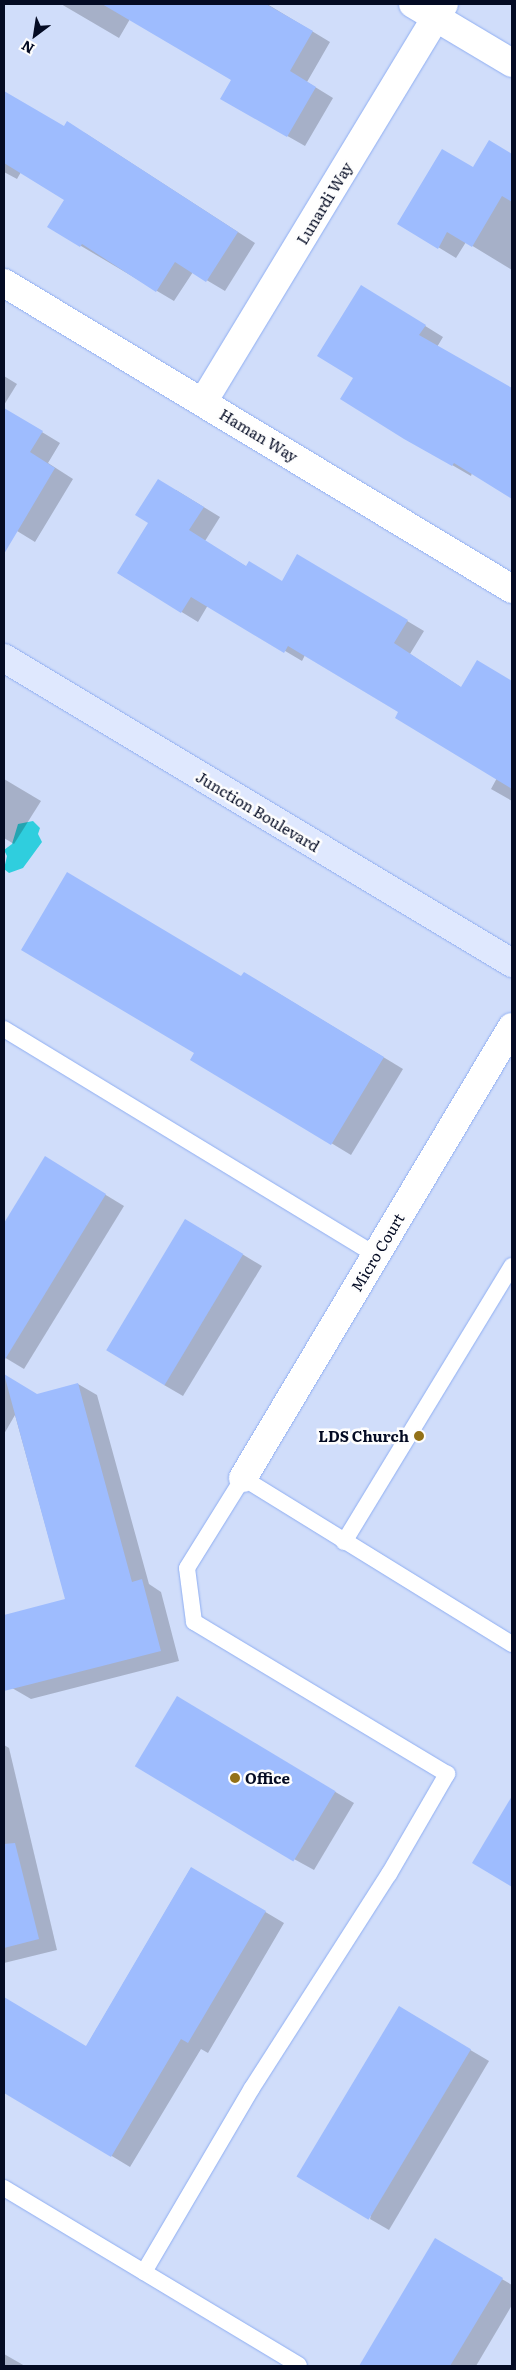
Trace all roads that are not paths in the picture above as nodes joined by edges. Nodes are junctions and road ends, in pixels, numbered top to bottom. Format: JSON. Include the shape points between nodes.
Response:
{"nodes":[{"id":1,"x":413,"y":4,"type":"edge"},
{"id":2,"x":440,"y":11,"type":"edge"},
{"id":3,"x":512,"y":63,"type":"edge"},
{"id":4,"x":4,"y":283,"type":"edge"},
{"id":5,"x":204,"y":402,"type":"junction"},
{"id":6,"x":512,"y":590,"type":"edge"},
{"id":7,"x":4,"y":658,"type":"edge"},
{"id":8,"x":512,"y":963,"type":"edge"},
{"id":9,"x":512,"y":1027,"type":"edge"},
{"id":10,"x":4,"y":1029,"type":"edge"},
{"id":11,"x":375,"y":1255,"type":"junction"},
{"id":12,"x":512,"y":1266,"type":"edge"},
{"id":13,"x":243,"y":1478,"type":"junction"},
{"id":14,"x":344,"y":1542,"type":"junction"},
{"id":15,"x":512,"y":1644,"type":"edge"},
{"id":16,"x":4,"y":2188,"type":"edge"},
{"id":17,"x":144,"y":2272,"type":"junction"},
{"id":18,"x":299,"y":2365,"type":"edge"}],
"edges":[{"from":1,"to":2,"type":"street"},
{"from":2,"to":3,"type":"street"},
{"from":2,"to":5,"type":"street","name":"Lunardi Way"},
{"from":4,"to":5,"type":"street","name":"Haman Way"},
{"from":5,"to":6,"type":"street","name":"Haman Way"},
{"from":7,"to":8,"type":"main road","name":"Junction Boulevard"},
{"from":9,"to":11,"type":"street","name":"Micro Court"},
{"from":10,"to":11,"type":"lane"},
{"from":11,"to":13,"type":"street","name":"Micro Court"},
{"from":12,"to":14,"type":"lane"},
{"from":13,"to":14,"type":"lane"},
{"from":13,"to":17,"type":"lane","via":[[187,1568],[194,1622],[447,1774],[389,1874],[252,2088]]},
{"from":14,"to":15,"type":"lane"},
{"from":16,"to":17,"type":"lane"},
{"from":17,"to":18,"type":"lane"}]}
